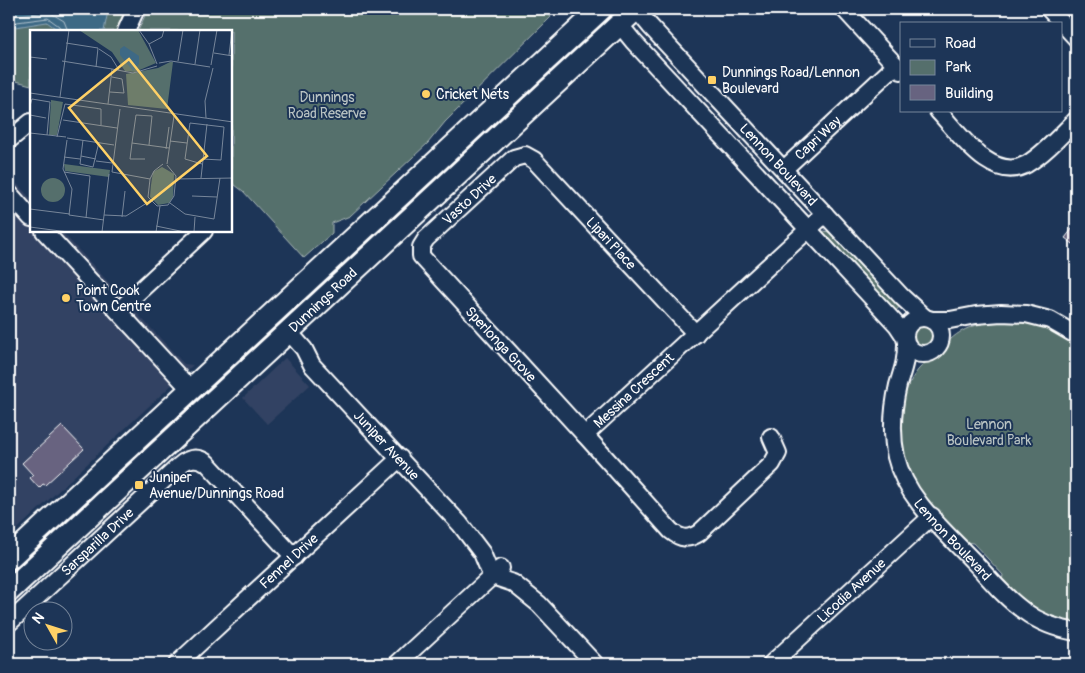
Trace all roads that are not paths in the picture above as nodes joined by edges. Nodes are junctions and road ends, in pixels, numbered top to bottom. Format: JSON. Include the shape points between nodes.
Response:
{"nodes":[{"id":1,"x":136,"y":9,"type":"edge"},
{"id":2,"x":601,"y":9,"type":"edge"},
{"id":3,"x":636,"y":9,"type":"edge"},
{"id":4,"x":844,"y":9,"type":"edge"},
{"id":5,"x":1049,"y":9,"type":"edge"},
{"id":6,"x":614,"y":17,"type":"edge"},
{"id":7,"x":1061,"y":22,"type":"edge"},
{"id":8,"x":1062,"y":23,"type":"edge"},
{"id":9,"x":126,"y":30,"type":"edge"},
{"id":10,"x":1076,"y":38,"type":"edge"},
{"id":11,"x":898,"y":68,"type":"edge"},
{"id":12,"x":939,"y":112,"type":"edge"},
{"id":13,"x":1076,"y":120,"type":"edge"},
{"id":14,"x":525,"y":155,"type":"joint"},
{"id":15,"x":784,"y":169,"type":"junction"},
{"id":16,"x":9,"y":193,"type":"edge"},
{"id":17,"x":29,"y":212,"type":"edge"},
{"id":18,"x":825,"y":214,"type":"junction"},
{"id":19,"x":808,"y":229,"type":"junction"},
{"id":20,"x":45,"y":232,"type":"edge"},
{"id":21,"x":203,"y":232,"type":"edge"},
{"id":22,"x":420,"y":251,"type":"joint"},
{"id":23,"x":118,"y":312,"type":"junction"},
{"id":24,"x":985,"y":316,"type":"junction"},
{"id":25,"x":268,"y":317,"type":"junction"},
{"id":26,"x":928,"y":319,"type":"junction"},
{"id":27,"x":696,"y":334,"type":"junction"},
{"id":28,"x":1076,"y":335,"type":"edge"},
{"id":29,"x":285,"y":336,"type":"junction"},
{"id":30,"x":905,"y":340,"type":"junction"},
{"id":31,"x":933,"y":349,"type":"junction"},
{"id":32,"x":190,"y":389,"type":"junction"},
{"id":33,"x":896,"y":401,"type":"junction"},
{"id":34,"x":585,"y":435,"type":"junction"},
{"id":35,"x":771,"y":437,"type":"dead end"},
{"id":36,"x":400,"y":458,"type":"junction"},
{"id":37,"x":94,"y":513,"type":"junction"},
{"id":38,"x":932,"y":516,"type":"junction"},
{"id":39,"x":39,"y":529,"type":"junction"},
{"id":40,"x":294,"y":557,"type":"junction"},
{"id":41,"x":9,"y":558,"type":"edge"},
{"id":42,"x":497,"y":571,"type":"junction"},
{"id":43,"x":9,"y":591,"type":"edge"},
{"id":44,"x":9,"y":623,"type":"edge"},
{"id":45,"x":1076,"y":632,"type":"edge"},
{"id":46,"x":178,"y":664,"type":"edge"},
{"id":47,"x":399,"y":664,"type":"edge"},
{"id":48,"x":596,"y":664,"type":"edge"},
{"id":49,"x":771,"y":664,"type":"edge"}],
"edges":[{"from":1,"to":9,"type":"street"},
{"from":2,"to":25,"type":"main road","name":"Dunnings Road"},
{"from":3,"to":6,"type":"main road","name":"Dunnings Road"},
{"from":3,"to":15,"type":"street","name":"Lennon Boulevard"},
{"from":4,"to":11,"type":"street"},
{"from":5,"to":7,"type":"street"},
{"from":6,"to":19,"type":"street","name":"Lennon Boulevard"},
{"from":6,"to":29,"type":"main road","name":"Dunnings Road"},
{"from":8,"to":10,"type":"street"},
{"from":11,"to":15,"type":"street","name":"Capri Way"},
{"from":12,"to":13,"type":"street","via":[[983,158],[1005,168],[1019,168],[1031,162]]},
{"from":14,"to":22,"type":"street","name":"Vasto Drive","via":[[514,158],[426,239]]},
{"from":14,"to":27,"type":"street","name":"Lipari Place","via":[[534,160]]},
{"from":15,"to":18,"type":"street","name":"Lennon Boulevard"},
{"from":16,"to":17,"type":"street"},
{"from":18,"to":19,"type":"street","name":"Messina Crescent"},
{"from":18,"to":26,"type":"street","name":"Lennon Boulevard","via":[[907,302]]},
{"from":19,"to":27,"type":"street","name":"Messina Crescent"},
{"from":19,"to":30,"type":"street","name":"Lennon Boulevard","via":[[897,325]]},
{"from":20,"to":23,"type":"street"},
{"from":21,"to":23,"type":"street"},
{"from":22,"to":34,"type":"street","name":"Sperlonga Grove","via":[[424,261]]},
{"from":23,"to":32,"type":"street"},
{"from":24,"to":26,"type":"street","name":"Lennon Boulevard"},
{"from":24,"to":28,"type":"street","name":"Lennon Boulevard","via":[[1026,314],[1050,320]]},
{"from":24,"to":31,"type":"street","name":"Lennon Boulevard","via":[[959,328]]},
{"from":25,"to":29,"type":"main road"},
{"from":25,"to":32,"type":"main road","name":"Dunnings Road"},
{"from":26,"to":30,"type":"street","via":[[919,318],[910,323]]},
{"from":26,"to":31,"type":"street","via":[[940,329],[941,334]]},
{"from":27,"to":34,"type":"street","name":"Messina Crescent"},
{"from":29,"to":36,"type":"street","name":"Juniper Avenue","via":[[304,350],[312,365]]},
{"from":29,"to":37,"type":"main road","name":"Dunnings Road"},
{"from":30,"to":31,"type":"street","via":[[915,353]]},
{"from":30,"to":33,"type":"street","name":"Lennon Boulevard","via":[[904,368]]},
{"from":31,"to":33,"type":"street","name":"Lennon Boulevard","via":[[908,379]]},
{"from":32,"to":39,"type":"main road","name":"Dunnings Road"},
{"from":33,"to":38,"type":"street","name":"Lennon Boulevard","via":[[893,431],[899,467],[910,489]]},
{"from":34,"to":35,"type":"street","name":"Messina Crescent","via":[[672,531],[687,538],[699,533],[772,464],[778,453]]},
{"from":36,"to":40,"type":"street","name":"Fennel Drive"},
{"from":36,"to":42,"type":"street","name":"Juniper Avenue","via":[[460,524],[487,545],[496,561]]},
{"from":37,"to":39,"type":"main road","via":[[60,531],[44,532]]},
{"from":37,"to":43,"type":"main road","name":"Dunnings Road"},
{"from":38,"to":45,"type":"street","name":"Lennon Boulevard","via":[[1016,606],[1043,623]]},
{"from":38,"to":49,"type":"street","name":"Licodia Avenue"},
{"from":39,"to":41,"type":"main road","name":"Dunnings Road"},
{"from":40,"to":44,"type":"street","name":"Sarsparilla Drive","via":[[207,463],[191,458],[178,466]]},
{"from":40,"to":46,"type":"street","name":"Fennel Drive"},
{"from":42,"to":47,"type":"street"},
{"from":42,"to":48,"type":"street","via":[[517,574],[526,581],[539,604]]}]}
